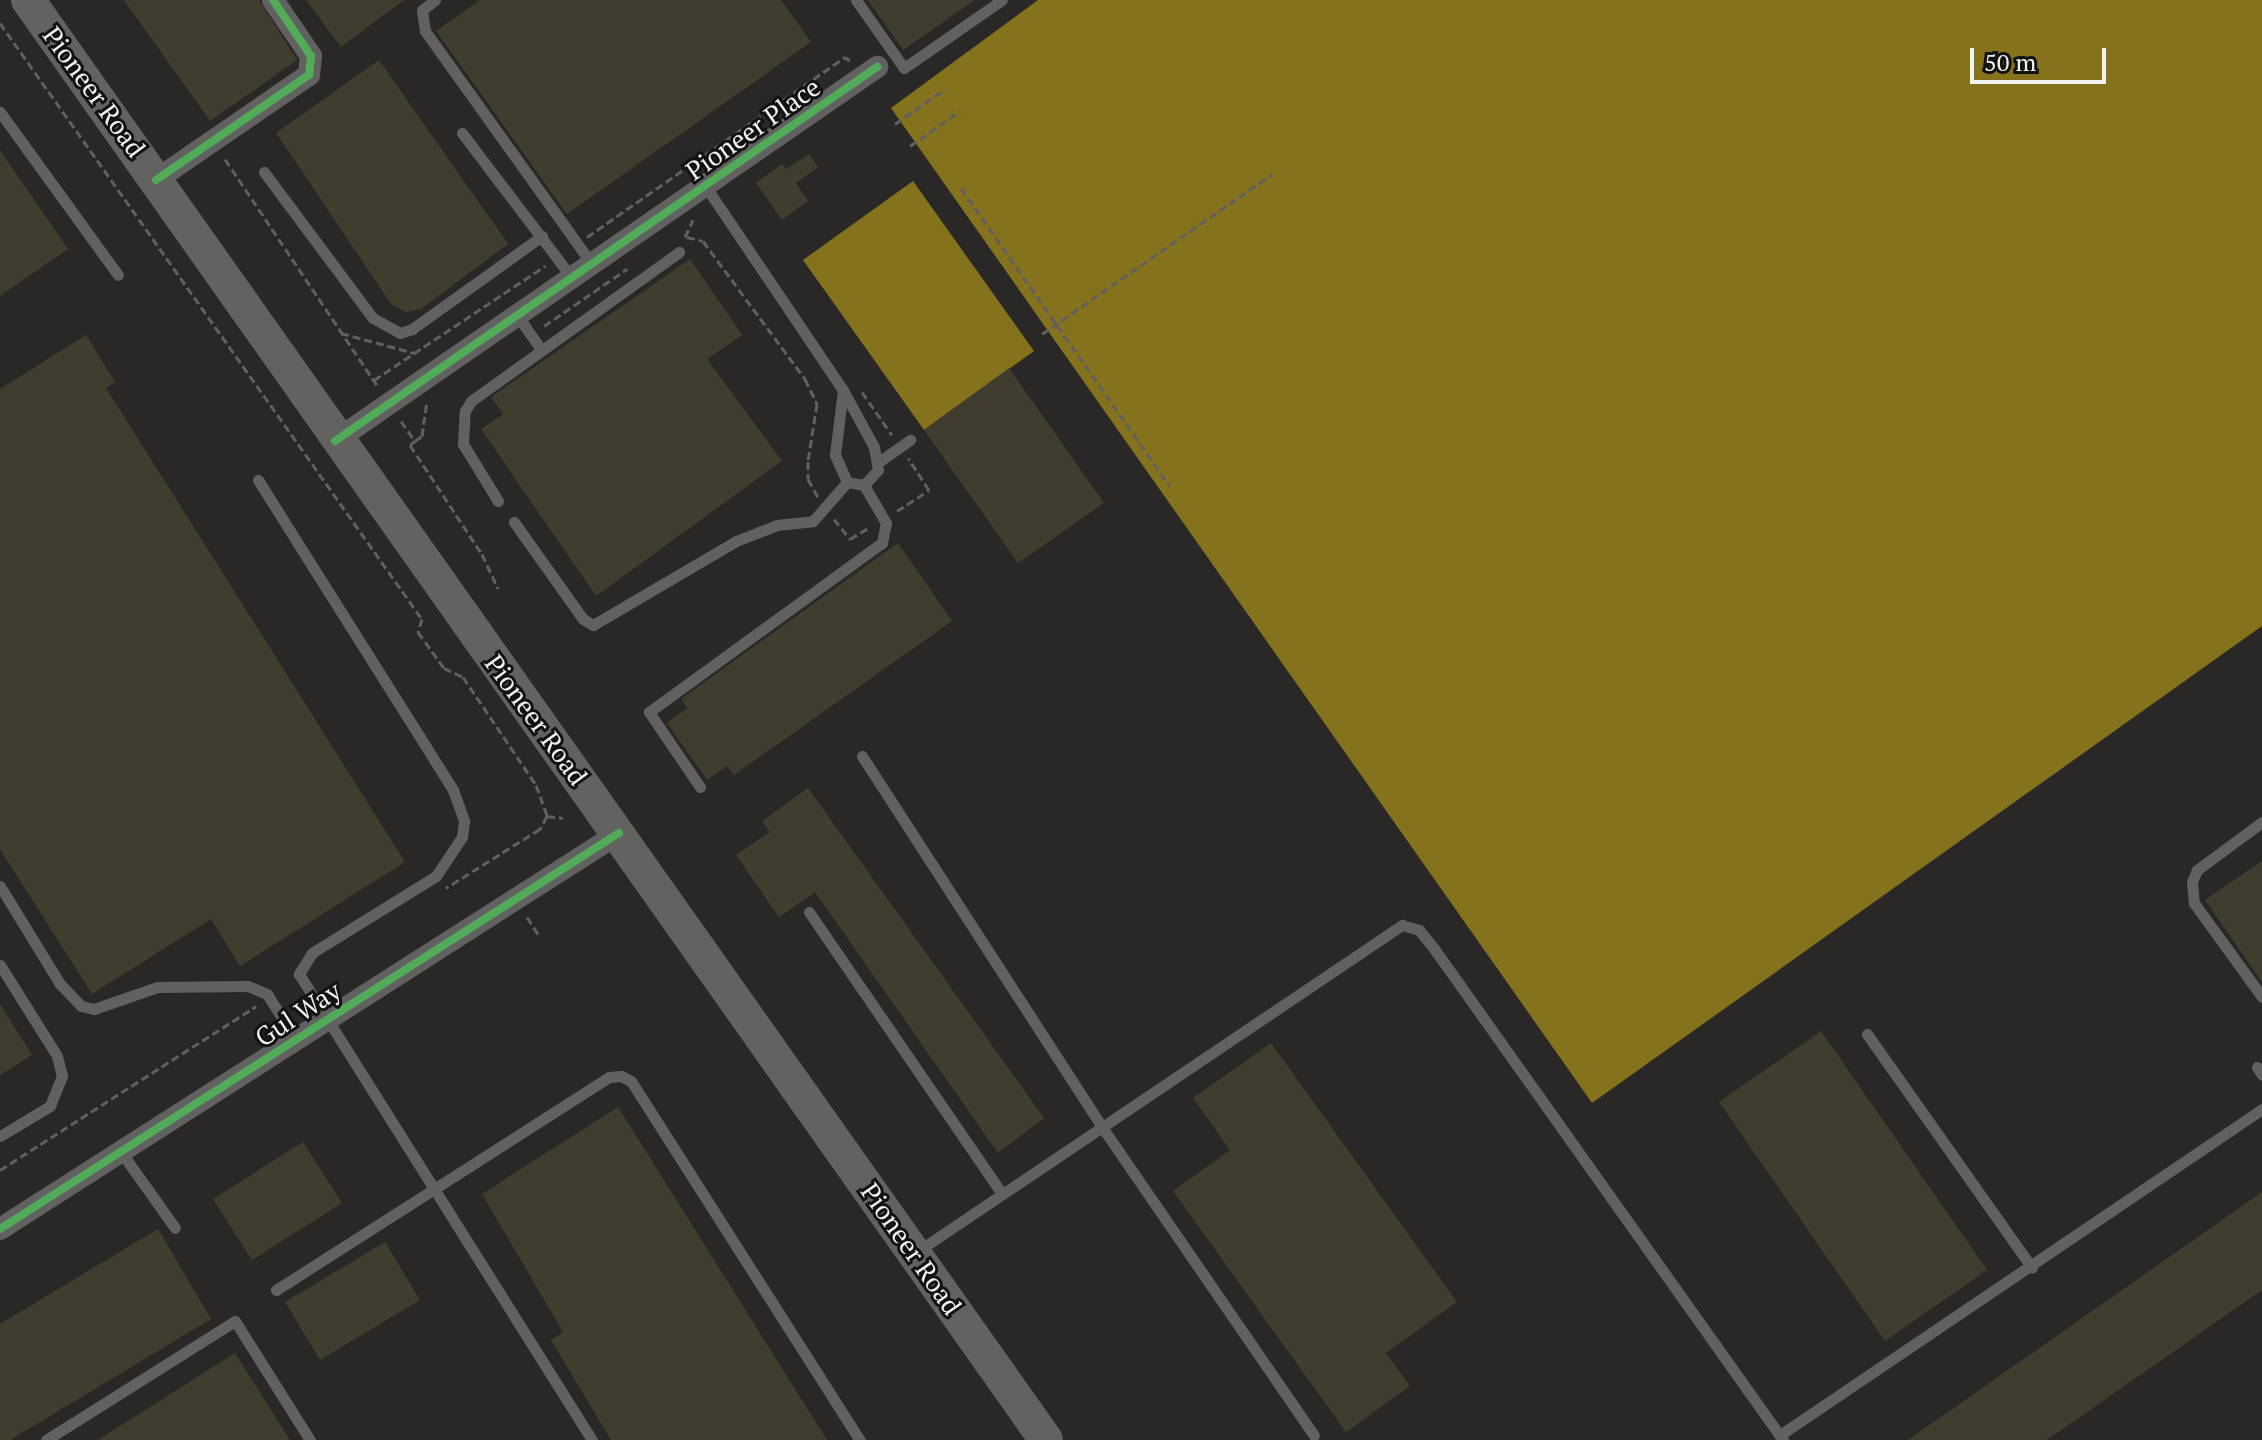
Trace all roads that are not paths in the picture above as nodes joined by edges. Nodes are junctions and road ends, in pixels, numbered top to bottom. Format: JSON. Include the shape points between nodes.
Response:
{"nodes":[{"id":1,"x":28,"y":0,"type":"edge"},
{"id":2,"x":273,"y":0,"type":"edge"},
{"id":3,"x":435,"y":0,"type":"edge"},
{"id":4,"x":856,"y":0,"type":"edge"},
{"id":5,"x":1002,"y":0,"type":"edge"},
{"id":6,"x":879,"y":66,"type":"junction"},
{"id":7,"x":0,"y":112,"type":"edge"},
{"id":8,"x":462,"y":133,"type":"dead end"},
{"id":9,"x":264,"y":172,"type":"dead end"},
{"id":10,"x":156,"y":180,"type":"junction"},
{"id":11,"x":706,"y":187,"type":"junction"},
{"id":12,"x":542,"y":236,"type":"junction"},
{"id":13,"x":679,"y":252,"type":"dead end"},
{"id":14,"x":593,"y":266,"type":"junction"},
{"id":15,"x":118,"y":275,"type":"dead end"},
{"id":16,"x":574,"y":280,"type":"junction"},
{"id":17,"x":519,"y":318,"type":"junction"},
{"id":18,"x":541,"y":350,"type":"junction"},
{"id":19,"x":843,"y":390,"type":"junction"},
{"id":20,"x":335,"y":441,"type":"junction"},
{"id":21,"x":905,"y":443,"type":"road end"},
{"id":22,"x":880,"y":461,"type":"junction"},
{"id":23,"x":258,"y":480,"type":"dead end"},
{"id":24,"x":847,"y":482,"type":"junction"},
{"id":25,"x":864,"y":485,"type":"junction"},
{"id":26,"x":498,"y":501,"type":"dead end"},
{"id":27,"x":514,"y":522,"type":"dead end"},
{"id":28,"x":862,"y":756,"type":"dead end"},
{"id":29,"x":700,"y":787,"type":"dead end"},
{"id":30,"x":2262,"y":822,"type":"edge"},
{"id":31,"x":619,"y":833,"type":"junction"},
{"id":32,"x":0,"y":886,"type":"edge"},
{"id":33,"x":809,"y":912,"type":"dead end"},
{"id":34,"x":0,"y":965,"type":"edge"},
{"id":35,"x":2262,"y":997,"type":"edge"},
{"id":36,"x":329,"y":1019,"type":"junction"},
{"id":37,"x":1867,"y":1034,"type":"dead end"},
{"id":38,"x":296,"y":1040,"type":"junction"},
{"id":39,"x":2262,"y":1109,"type":"edge"},
{"id":40,"x":1102,"y":1127,"type":"junction"},
{"id":41,"x":0,"y":1136,"type":"edge"},
{"id":42,"x":121,"y":1152,"type":"junction"},
{"id":43,"x":433,"y":1190,"type":"junction"},
{"id":44,"x":1002,"y":1194,"type":"junction"},
{"id":45,"x":175,"y":1228,"type":"dead end"},
{"id":46,"x":0,"y":1229,"type":"edge"},
{"id":47,"x":914,"y":1254,"type":"junction"},
{"id":48,"x":2032,"y":1268,"type":"junction"},
{"id":49,"x":276,"y":1290,"type":"dead end"},
{"id":50,"x":1314,"y":1435,"type":"dead end"},
{"id":51,"x":1781,"y":1437,"type":"edge"},
{"id":52,"x":46,"y":1440,"type":"edge"},
{"id":53,"x":310,"y":1440,"type":"edge"},
{"id":54,"x":592,"y":1440,"type":"edge"},
{"id":55,"x":860,"y":1440,"type":"edge"},
{"id":56,"x":1046,"y":1440,"type":"edge"}],
"edges":[{"from":1,"to":10,"type":"main road","name":"Pioneer Road"},
{"from":2,"to":10,"type":"street","via":[[313,62],[305,80]]},
{"from":3,"to":14,"type":"lane","via":[[422,10],[425,31]]},
{"from":4,"to":6,"type":"lane"},
{"from":5,"to":6,"type":"lane","via":[[904,68]]},
{"from":6,"to":11,"type":"street","name":"Pioneer Place"},
{"from":7,"to":15,"type":"lane"},
{"from":8,"to":12,"type":"lane"},
{"from":9,"to":12,"type":"lane","via":[[373,318],[400,333]]},
{"from":10,"to":20,"type":"main road","name":"Pioneer Road"},
{"from":11,"to":14,"type":"street","name":"Pioneer Place"},
{"from":11,"to":19,"type":"lane","name":"Pioneer Place"},
{"from":12,"to":16,"type":"lane"},
{"from":13,"to":18,"type":"lane"},
{"from":14,"to":16,"type":"street","name":"Pioneer Place"},
{"from":16,"to":17,"type":"street","name":"Pioneer Place"},
{"from":17,"to":18,"type":"lane"},
{"from":17,"to":20,"type":"street","name":"Pioneer Place"},
{"from":18,"to":26,"type":"lane","via":[[471,401],[465,411],[463,444]]},
{"from":19,"to":22,"type":"lane","name":"Pioneer Place"},
{"from":19,"to":24,"type":"lane","via":[[835,455]]},
{"from":20,"to":31,"type":"main road","name":"Pioneer Road"},
{"from":21,"to":22,"type":"lane"},
{"from":22,"to":25,"type":"lane","via":[[874,478]]},
{"from":23,"to":36,"type":"lane","via":[[453,790],[464,821],[462,837],[436,876],[303,961],[299,974]]},
{"from":24,"to":25,"type":"lane"},
{"from":24,"to":27,"type":"lane","via":[[827,509],[798,527],[777,525],[736,541],[593,625],[583,619]]},
{"from":25,"to":29,"type":"lane","via":[[884,519],[882,543],[652,707],[649,716]]},
{"from":28,"to":40,"type":"lane"},
{"from":30,"to":35,"type":"lane","via":[[2197,870],[2192,882],[2194,903]]},
{"from":31,"to":36,"type":"street","name":"Gul Way"},
{"from":31,"to":47,"type":"main road","name":"Pioneer Road"},
{"from":32,"to":38,"type":"lane","via":[[60,984],[81,1006],[94,1009],[157,987],[248,986],[269,997]]},
{"from":33,"to":44,"type":"lane"},
{"from":34,"to":41,"type":"lane","via":[[57,1056],[62,1076],[50,1106]]},
{"from":36,"to":38,"type":"street","name":"Gul Way"},
{"from":36,"to":43,"type":"lane"},
{"from":37,"to":48,"type":"lane"},
{"from":38,"to":42,"type":"street","name":"Gul Way"},
{"from":39,"to":48,"type":"lane"},
{"from":40,"to":44,"type":"lane"},
{"from":40,"to":50,"type":"lane"},
{"from":40,"to":51,"type":"lane","via":[[1383,935],[1402,925],[1419,930]]},
{"from":42,"to":45,"type":"lane"},
{"from":42,"to":46,"type":"street","name":"Gul Way"},
{"from":43,"to":49,"type":"lane"},
{"from":43,"to":54,"type":"lane"},
{"from":43,"to":55,"type":"lane","via":[[609,1077],[631,1081]]},
{"from":44,"to":47,"type":"lane"},
{"from":47,"to":56,"type":"main road","name":"Pioneer Road"},
{"from":48,"to":51,"type":"lane"},
{"from":52,"to":53,"type":"lane","via":[[235,1321]]}]}
